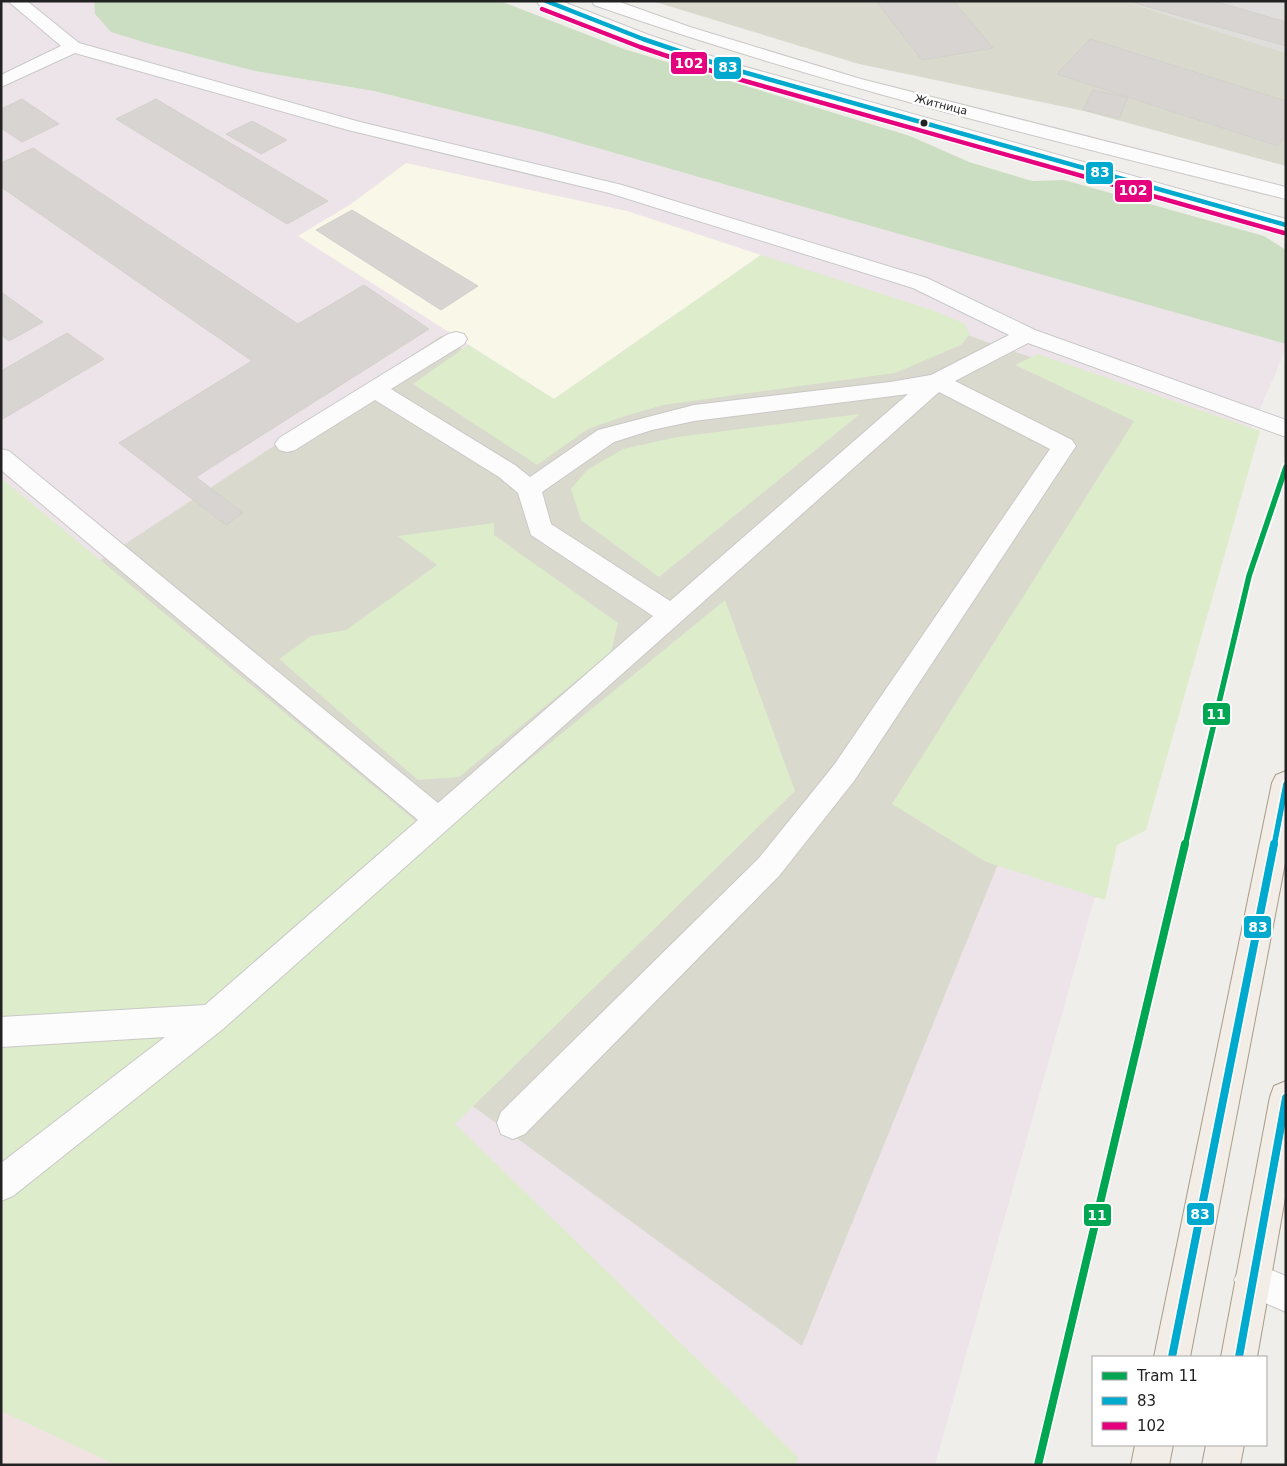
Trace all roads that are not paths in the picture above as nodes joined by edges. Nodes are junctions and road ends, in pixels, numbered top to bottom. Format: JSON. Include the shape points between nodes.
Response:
{"nodes":[{"id":1,"x":16,"y":1,"type":"edge"},
{"id":2,"x":545,"y":1,"type":"edge"},
{"id":3,"x":600,"y":1,"type":"edge"},
{"id":4,"x":73,"y":47,"type":"junction"},
{"id":5,"x":1,"y":82,"type":"edge"},
{"id":6,"x":1286,"y":193,"type":"edge"},
{"id":7,"x":1286,"y":224,"type":"edge"},
{"id":8,"x":1027,"y":335,"type":"junction"},
{"id":9,"x":456,"y":339,"type":"dead end"},
{"id":10,"x":937,"y":381,"type":"junction"},
{"id":11,"x":374,"y":389,"type":"junction"},
{"id":12,"x":1286,"y":429,"type":"edge"},
{"id":13,"x":288,"y":444,"type":"dead end"},
{"id":14,"x":1,"y":457,"type":"edge"},
{"id":15,"x":530,"y":489,"type":"junction"},
{"id":16,"x":671,"y":616,"type":"junction"},
{"id":17,"x":1286,"y":783,"type":"edge"},
{"id":18,"x":437,"y":819,"type":"junction"},
{"id":19,"x":212,"y":1019,"type":"junction"},
{"id":20,"x":1,"y":1032,"type":"edge"},
{"id":21,"x":1286,"y":1097,"type":"edge"},
{"id":22,"x":513,"y":1123,"type":"dead end"},
{"id":23,"x":1,"y":1184,"type":"edge"},
{"id":24,"x":1252,"y":1280,"type":"junction"},
{"id":25,"x":1286,"y":1294,"type":"edge"},
{"id":26,"x":1172,"y":1356,"type":"edge"},
{"id":27,"x":1239,"y":1356,"type":"edge"},
{"id":28,"x":1154,"y":1446,"type":"edge"},
{"id":29,"x":1225,"y":1446,"type":"edge"},
{"id":30,"x":1150,"y":1465,"type":"edge"},
{"id":31,"x":1221,"y":1465,"type":"edge"}],
"edges":[{"from":1,"to":4,"type":"street"},
{"from":2,"to":7,"type":"street","name":"Житница","via":[[729,68]]},
{"from":3,"to":6,"type":"street","name":"Житница","via":[[741,50],[854,82]]},
{"from":4,"to":5,"type":"street"},
{"from":4,"to":8,"type":"street","via":[[355,126],[615,189],[920,283]]},
{"from":8,"to":10,"type":"street"},
{"from":8,"to":12,"type":"street"},
{"from":9,"to":11,"type":"street"},
{"from":10,"to":15,"type":"street","via":[[890,390],[694,413],[650,423],[606,436]]},
{"from":10,"to":16,"type":"street"},
{"from":10,"to":22,"type":"street","via":[[1064,446],[844,773],[769,867]]},
{"from":11,"to":13,"type":"street"},
{"from":11,"to":15,"type":"street","via":[[507,471]]},
{"from":14,"to":18,"type":"street"},
{"from":15,"to":16,"type":"street","via":[[540,529]]},
{"from":16,"to":18,"type":"street"},
{"from":17,"to":26,"type":"main road"},
{"from":18,"to":19,"type":"street"},
{"from":19,"to":20,"type":"street"},
{"from":19,"to":23,"type":"street"},
{"from":21,"to":24,"type":"main road"},
{"from":24,"to":25,"type":"street"},
{"from":24,"to":27,"type":"main road"},
{"from":28,"to":30,"type":"main road"},
{"from":29,"to":31,"type":"main road"}]}
